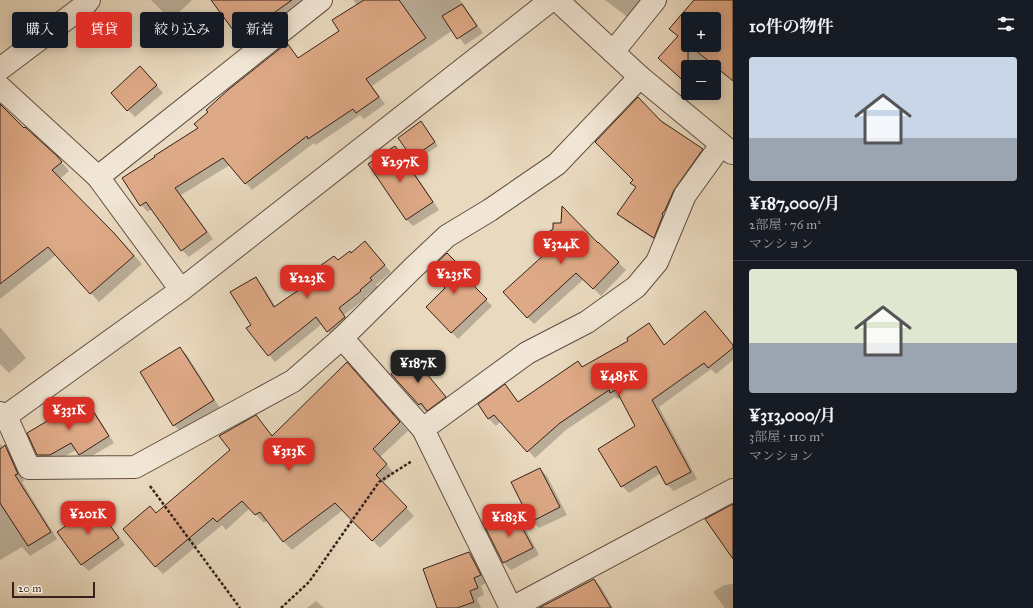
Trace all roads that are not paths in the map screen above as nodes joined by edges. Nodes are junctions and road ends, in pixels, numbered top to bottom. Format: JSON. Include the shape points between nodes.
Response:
{"nodes":[{"id":1,"x":88,"y":0,"type":"edge"},
{"id":2,"x":321,"y":0,"type":"edge"},
{"id":3,"x":551,"y":0,"type":"edge"},
{"id":4,"x":557,"y":0,"type":"edge"},
{"id":5,"x":655,"y":0,"type":"edge"},
{"id":6,"x":613,"y":52,"type":"junction"},
{"id":7,"x":0,"y":69,"type":"edge"},
{"id":8,"x":640,"y":77,"type":"junction"},
{"id":9,"x":0,"y":87,"type":"edge"},
{"id":10,"x":727,"y":149,"type":"edge"},
{"id":11,"x":98,"y":177,"type":"junction"},
{"id":12,"x":181,"y":290,"type":"junction"},
{"id":13,"x":342,"y":338,"type":"junction"},
{"id":14,"x":3,"y":414,"type":"edge"},
{"id":15,"x":423,"y":428,"type":"junction"},
{"id":16,"x":733,"y":490,"type":"edge"},
{"id":17,"x":512,"y":608,"type":"edge"}],
"edges":[{"from":1,"to":7,"type":"street","via":[[85,5]]},
{"from":2,"to":11,"type":"street"},
{"from":3,"to":12,"type":"street"},
{"from":4,"to":6,"type":"street"},
{"from":5,"to":6,"type":"street"},
{"from":6,"to":8,"type":"street"},
{"from":8,"to":10,"type":"street"},
{"from":8,"to":13,"type":"street","via":[[557,164],[447,236]]},
{"from":9,"to":11,"type":"street"},
{"from":10,"to":15,"type":"street","via":[[685,195],[657,262],[636,287],[587,322],[527,353]]},
{"from":11,"to":12,"type":"street"},
{"from":12,"to":14,"type":"street"},
{"from":13,"to":14,"type":"street","via":[[293,381],[135,467],[29,468]]},
{"from":13,"to":15,"type":"street"},
{"from":15,"to":17,"type":"street"},
{"from":16,"to":17,"type":"street"}]}
